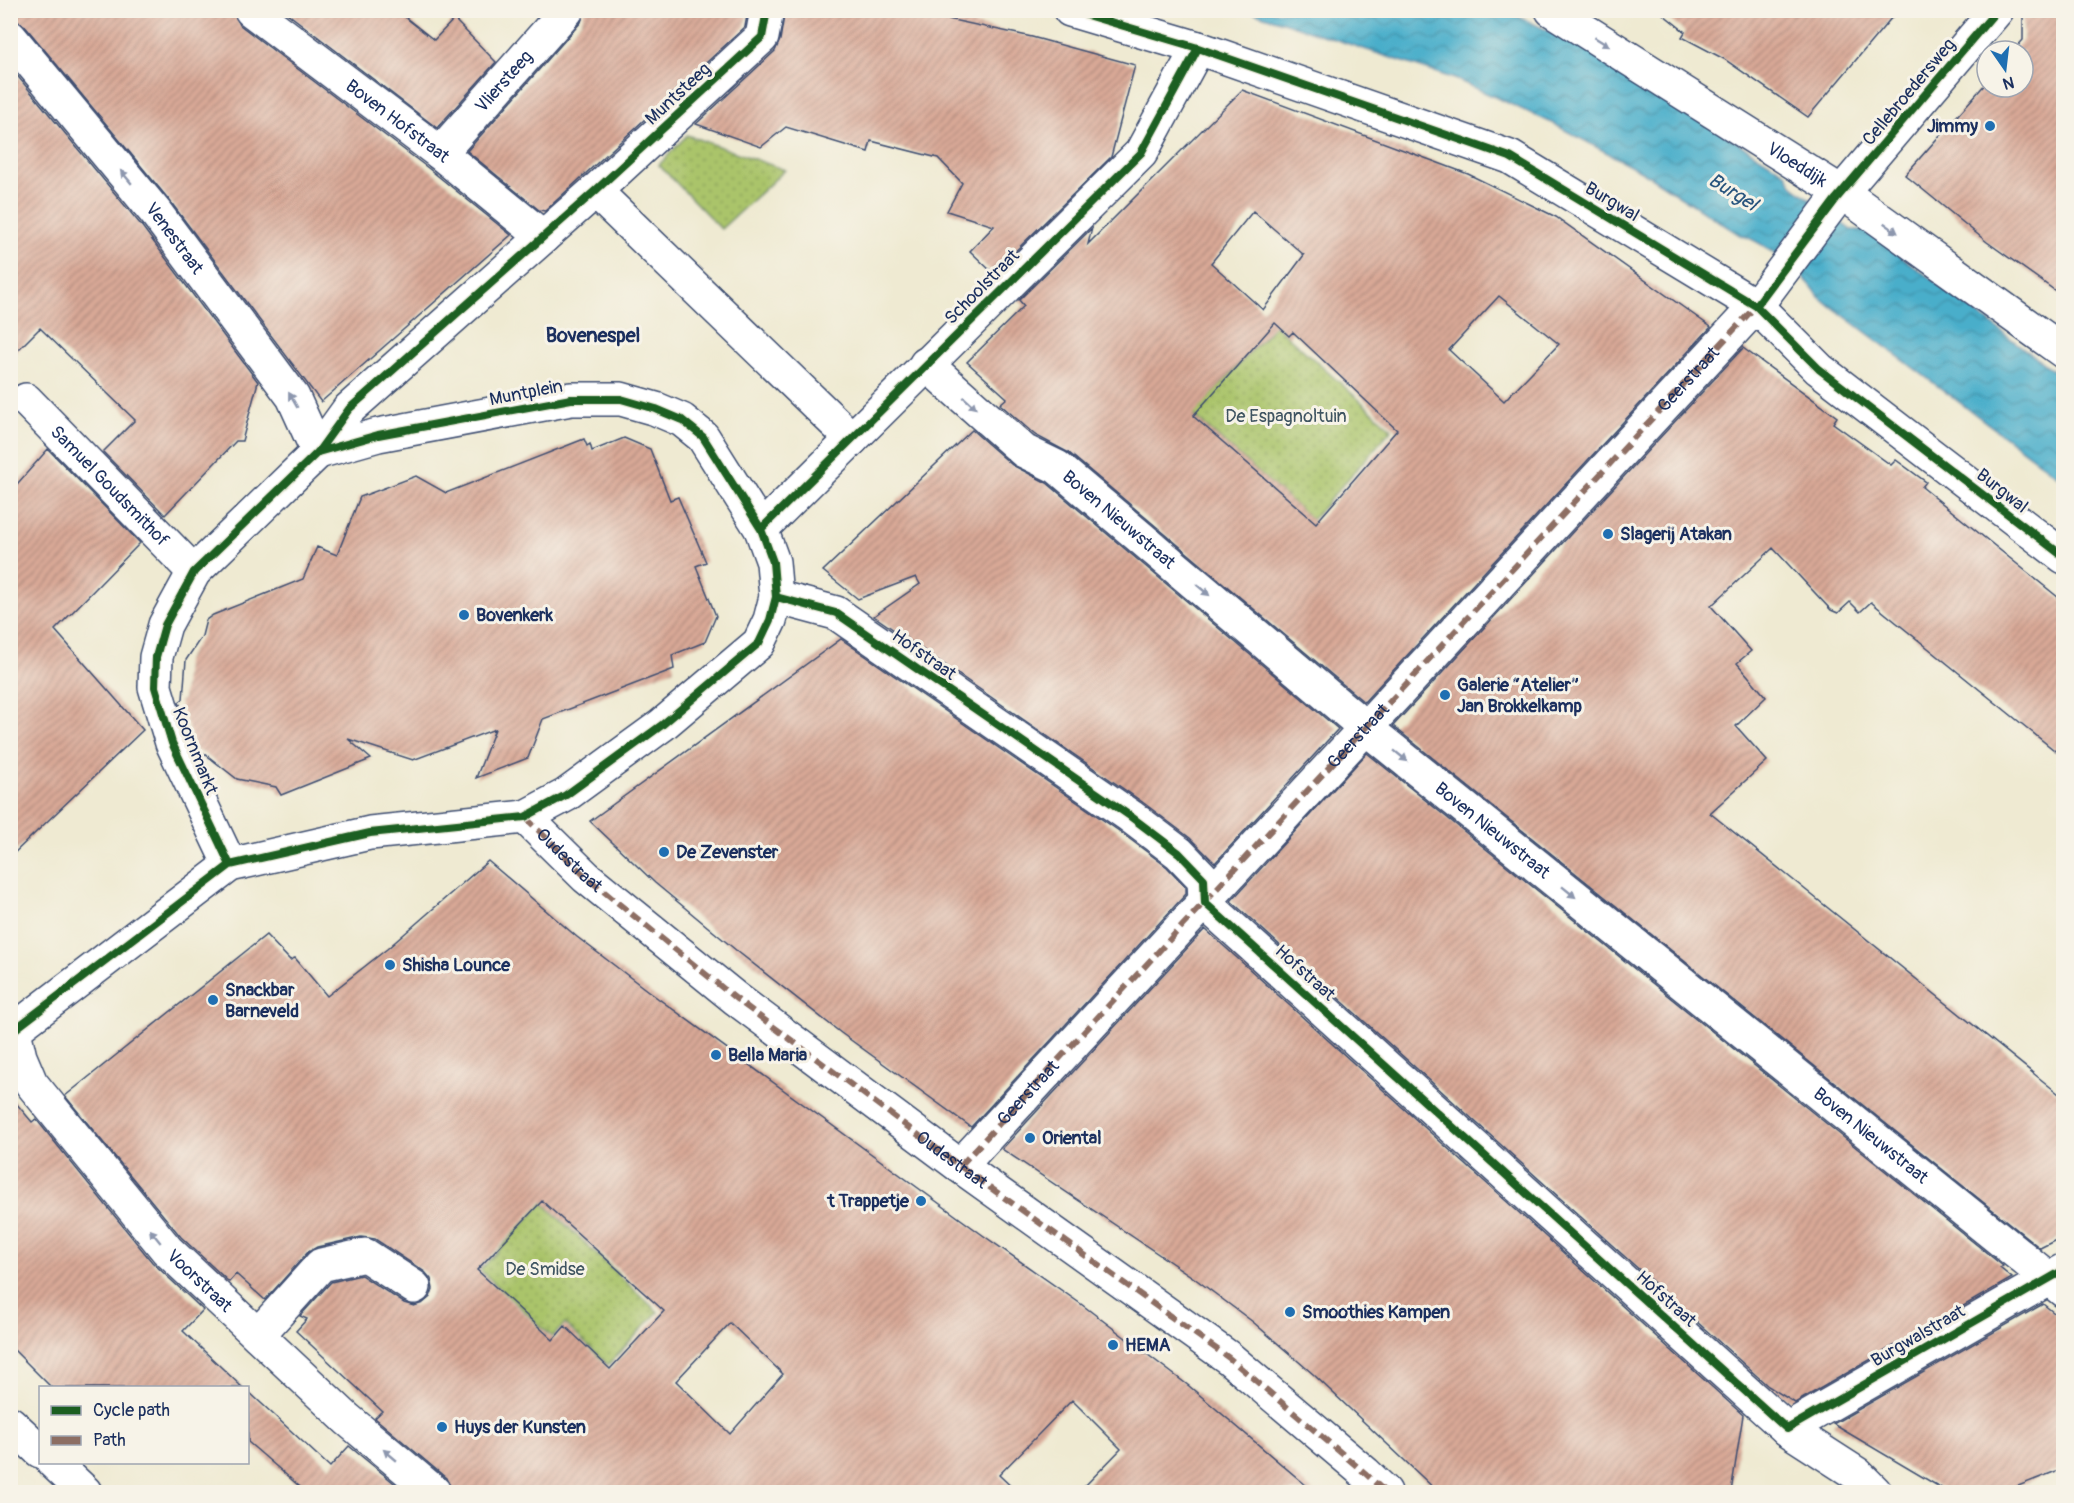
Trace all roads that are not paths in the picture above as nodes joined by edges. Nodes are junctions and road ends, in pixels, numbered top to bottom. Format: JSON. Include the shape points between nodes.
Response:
{"nodes":[{"id":1,"x":251,"y":10,"type":"edge"},
{"id":2,"x":567,"y":10,"type":"edge"},
{"id":3,"x":767,"y":10,"type":"edge"},
{"id":4,"x":1070,"y":10,"type":"edge"},
{"id":5,"x":1552,"y":10,"type":"edge"},
{"id":6,"x":1997,"y":10,"type":"edge"},
{"id":7,"x":10,"y":37,"type":"edge"},
{"id":8,"x":1198,"y":48,"type":"junction"},
{"id":9,"x":440,"y":153,"type":"junction"},
{"id":10,"x":594,"y":191,"type":"junction"},
{"id":11,"x":1840,"y":196,"type":"junction"},
{"id":12,"x":543,"y":237,"type":"junction"},
{"id":13,"x":1766,"y":294,"type":"junction"},
{"id":14,"x":2064,"y":352,"type":"edge"},
{"id":15,"x":926,"y":364,"type":"junction"},
{"id":16,"x":26,"y":400,"type":"dead end"},
{"id":17,"x":852,"y":438,"type":"junction"},
{"id":18,"x":318,"y":452,"type":"junction"},
{"id":19,"x":761,"y":529,"type":"junction"},
{"id":20,"x":2064,"y":557,"type":"edge"},
{"id":21,"x":194,"y":572,"type":"junction"},
{"id":22,"x":776,"y":597,"type":"junction"},
{"id":23,"x":1367,"y":729,"type":"junction"},
{"id":24,"x":525,"y":817,"type":"junction"},
{"id":25,"x":230,"y":865,"type":"junction"},
{"id":26,"x":1205,"y":903,"type":"junction"},
{"id":27,"x":12,"y":1031,"type":"edge"},
{"id":28,"x":960,"y":1166,"type":"junction"},
{"id":29,"x":2058,"y":1280,"type":"edge"},
{"id":30,"x":414,"y":1287,"type":"dead end"},
{"id":31,"x":258,"y":1335,"type":"junction"},
{"id":32,"x":10,"y":1423,"type":"edge"},
{"id":33,"x":1787,"y":1429,"type":"junction"},
{"id":34,"x":39,"y":1450,"type":"edge"},
{"id":35,"x":55,"y":1464,"type":"edge"},
{"id":36,"x":85,"y":1492,"type":"edge"},
{"id":37,"x":434,"y":1492,"type":"edge"},
{"id":38,"x":1385,"y":1492,"type":"edge"},
{"id":39,"x":1875,"y":1492,"type":"edge"}],
"edges":[{"from":1,"to":9,"type":"street","name":"Boven Hofstraat"},
{"from":2,"to":9,"type":"street","name":"Vliersteeg"},
{"from":3,"to":10,"type":"street","name":"Muntsteeg","via":[[762,37]]},
{"from":4,"to":8,"type":"street","name":"Burgwal"},
{"from":5,"to":11,"type":"street","name":"Vloeddijk","one_way":true},
{"from":6,"to":11,"type":"street","name":"Cellebroedersweg"},
{"from":18,"to":7,"type":"street","name":"Venestraat","one_way":true,"via":[[293,397],[156,213]]},
{"from":8,"to":13,"type":"street","name":"Burgwal","via":[[1510,157]]},
{"from":8,"to":15,"type":"street","name":"Schoolstraat","via":[[1141,153]]},
{"from":9,"to":12,"type":"street","name":"Boven Hofstraat"},
{"from":10,"to":12,"type":"street"},
{"from":10,"to":17,"type":"street"},
{"from":11,"to":13,"type":"street","name":"Cellebroedersweg"},
{"from":11,"to":14,"type":"street","name":"Vloeddijk","one_way":true},
{"from":12,"to":18,"type":"street","via":[[349,409]]},
{"from":13,"to":20,"type":"street","name":"Burgwal","via":[[1819,369]]},
{"from":13,"to":23,"type":"street","name":"Geerstraat"},
{"from":15,"to":17,"type":"street","name":"Schoolstraat"},
{"from":15,"to":23,"type":"street","name":"Boven Nieuwstraat","one_way":true,"via":[[1024,451],[1057,467]]},
{"from":16,"to":21,"type":"street","name":"Samuel Goudsmithof"},
{"from":17,"to":19,"type":"street","name":"Schoolstraat"},
{"from":18,"to":19,"type":"street","name":"Muntplein","via":[[378,435],[571,399],[621,399],[682,420],[703,437]]},
{"from":18,"to":21,"type":"street","name":"Koornmarkt"},
{"from":19,"to":22,"type":"street","name":"Muntplein","via":[[773,562]]},
{"from":21,"to":25,"type":"street","name":"Koornmarkt","via":[[165,625],[156,657],[155,687],[172,743]]},
{"from":22,"to":24,"type":"street","name":"Muntplein","via":[[759,643],[603,770]]},
{"from":22,"to":26,"type":"street","name":"Hofstraat","via":[[836,613],[1130,816],[1179,853],[1204,879]]},
{"from":23,"to":26,"type":"street","name":"Geerstraat"},
{"from":23,"to":29,"type":"street","name":"Boven Nieuwstraat","one_way":true},
{"from":24,"to":25,"type":"street","via":[[370,833]]},
{"from":24,"to":28,"type":"street","name":"Oudestraat","via":[[586,877],[735,998]]},
{"from":25,"to":27,"type":"street"},
{"from":26,"to":28,"type":"street","name":"Geerstraat"},
{"from":26,"to":33,"type":"street","name":"Hofstraat"},
{"from":31,"to":27,"type":"street","name":"Voorstraat","one_way":true,"via":[[167,1250],[31,1083]]},
{"from":28,"to":38,"type":"street","name":"Oudestraat","via":[[1229,1358]]},
{"from":29,"to":33,"type":"street","name":"Burgwalstraat"},
{"from":30,"to":31,"type":"street","via":[[365,1255],[321,1265]]},
{"from":37,"to":31,"type":"street","name":"Voorstraat","one_way":true,"via":[[347,1419]]},
{"from":32,"to":34,"type":"street"},
{"from":33,"to":39,"type":"street","name":"Hofstraat","via":[[1857,1474]]},
{"from":35,"to":36,"type":"street"}]}
